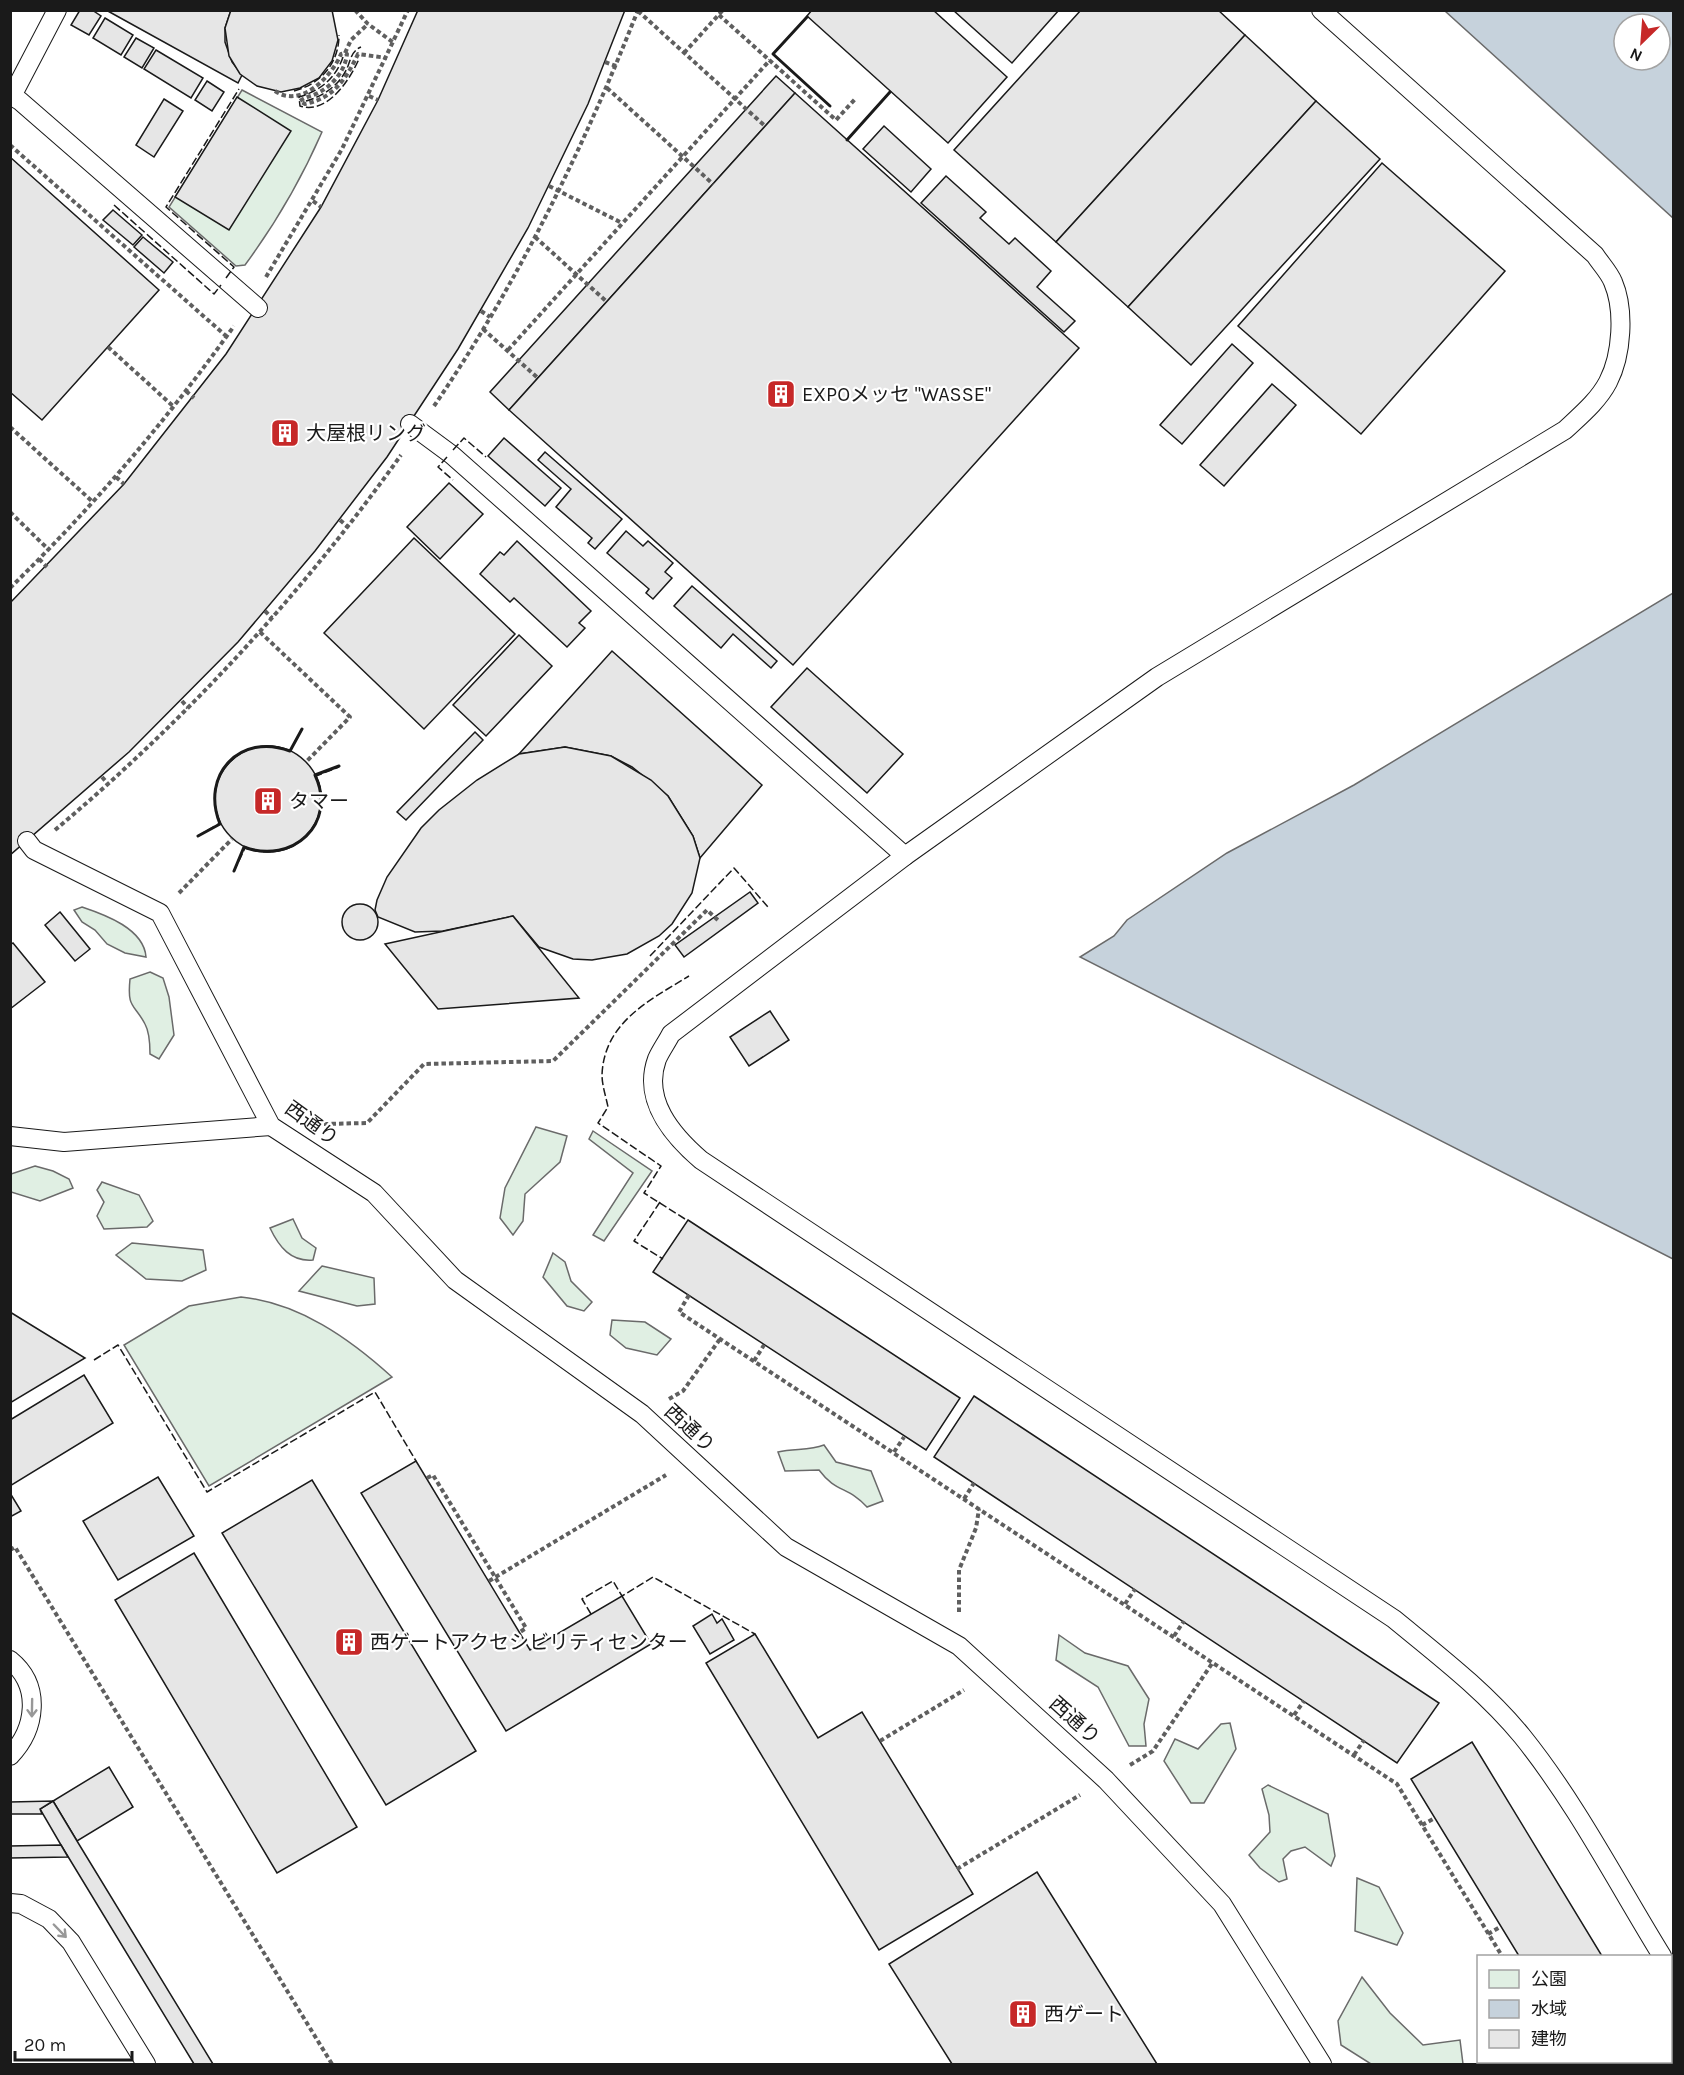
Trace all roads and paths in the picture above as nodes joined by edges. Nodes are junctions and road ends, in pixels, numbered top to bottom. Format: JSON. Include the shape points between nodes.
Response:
{"nodes":[{"id":1,"x":57,"y":10,"type":"edge"},
{"id":2,"x":355,"y":10,"type":"edge"},
{"id":3,"x":723,"y":10,"type":"edge"},
{"id":4,"x":1321,"y":10,"type":"edge"},
{"id":5,"x":638,"y":11,"type":"edge"},
{"id":6,"x":719,"y":15,"type":"junction"},
{"id":7,"x":368,"y":24,"type":"junction"},
{"id":8,"x":394,"y":43,"type":"dead end"},
{"id":9,"x":345,"y":52,"type":"junction"},
{"id":10,"x":684,"y":53,"type":"junction"},
{"id":11,"x":387,"y":58,"type":"dead end"},
{"id":12,"x":770,"y":60,"type":"junction"},
{"id":13,"x":605,"y":62,"type":"dead end"},
{"id":14,"x":616,"y":66,"type":"junction"},
{"id":15,"x":607,"y":88,"type":"junction"},
{"id":16,"x":275,"y":91,"type":"dead end"},
{"id":17,"x":11,"y":96,"type":"edge"},
{"id":18,"x":369,"y":96,"type":"dead end"},
{"id":19,"x":735,"y":98,"type":"junction"},
{"id":20,"x":856,"y":98,"type":"dead end"},
{"id":21,"x":378,"y":100,"type":"dead end"},
{"id":22,"x":765,"y":126,"type":"dead end"},
{"id":23,"x":10,"y":145,"type":"edge"},
{"id":24,"x":683,"y":156,"type":"junction"},
{"id":25,"x":714,"y":184,"type":"dead end"},
{"id":26,"x":549,"y":186,"type":"dead end"},
{"id":27,"x":559,"y":191,"type":"junction"},
{"id":28,"x":313,"y":201,"type":"dead end"},
{"id":29,"x":321,"y":207,"type":"dead end"},
{"id":30,"x":622,"y":223,"type":"junction"},
{"id":31,"x":535,"y":237,"type":"junction"},
{"id":32,"x":576,"y":274,"type":"junction"},
{"id":33,"x":607,"y":302,"type":"dead end"},
{"id":34,"x":258,"y":308,"type":"dead end"},
{"id":35,"x":482,"y":311,"type":"dead end"},
{"id":36,"x":490,"y":317,"type":"junction"},
{"id":37,"x":483,"y":329,"type":"junction"},
{"id":38,"x":226,"y":336,"type":"dead end"},
{"id":39,"x":108,"y":347,"type":"dead end"},
{"id":40,"x":508,"y":350,"type":"junction"},
{"id":41,"x":538,"y":378,"type":"dead end"},
{"id":42,"x":186,"y":391,"type":"dead end"},
{"id":43,"x":194,"y":398,"type":"dead end"},
{"id":44,"x":174,"y":407,"type":"dead end"},
{"id":45,"x":10,"y":427,"type":"edge"},
{"id":46,"x":414,"y":427,"type":"junction"},
{"id":47,"x":116,"y":477,"type":"dead end"},
{"id":48,"x":124,"y":484,"type":"dead end"},
{"id":49,"x":93,"y":502,"type":"dead end"},
{"id":50,"x":10,"y":512,"type":"edge"},
{"id":51,"x":340,"y":520,"type":"dead end"},
{"id":52,"x":348,"y":526,"type":"junction"},
{"id":53,"x":49,"y":550,"type":"dead end"},
{"id":54,"x":39,"y":559,"type":"dead end"},
{"id":55,"x":47,"y":567,"type":"dead end"},
{"id":56,"x":265,"y":611,"type":"dead end"},
{"id":57,"x":272,"y":618,"type":"junction"},
{"id":58,"x":260,"y":632,"type":"junction"},
{"id":59,"x":182,"y":701,"type":"dead end"},
{"id":60,"x":188,"y":708,"type":"junction"},
{"id":61,"x":306,"y":762,"type":"dead end"},
{"id":62,"x":102,"y":777,"type":"dead end"},
{"id":63,"x":108,"y":784,"type":"junction"},
{"id":64,"x":232,"y":839,"type":"dead end"},
{"id":65,"x":30,"y":845,"type":"joint"},
{"id":66,"x":905,"y":856,"type":"junction"},
{"id":67,"x":160,"y":914,"type":"junction"},
{"id":68,"x":720,"y":922,"type":"dead end"},
{"id":69,"x":271,"y":1126,"type":"junction"},
{"id":70,"x":10,"y":1136,"type":"edge"},
{"id":71,"x":689,"y":1295,"type":"dead end"},
{"id":72,"x":720,"y":1339,"type":"junction"},
{"id":73,"x":764,"y":1345,"type":"dead end"},
{"id":74,"x":754,"y":1361,"type":"junction"},
{"id":75,"x":642,"y":1414,"type":"junction"},
{"id":76,"x":904,"y":1437,"type":"dead end"},
{"id":77,"x":894,"y":1452,"type":"junction"},
{"id":78,"x":691,"y":1460,"type":"junction"},
{"id":79,"x":426,"y":1478,"type":"dead end"},
{"id":80,"x":974,"y":1483,"type":"dead end"},
{"id":81,"x":964,"y":1499,"type":"junction"},
{"id":82,"x":979,"y":1509,"type":"junction"},
{"id":83,"x":464,"y":1526,"type":"junction"},
{"id":84,"x":458,"y":1530,"type":"dead end"},
{"id":85,"x":10,"y":1550,"type":"edge"},
{"id":86,"x":495,"y":1578,"type":"junction"},
{"id":87,"x":489,"y":1581,"type":"dead end"},
{"id":88,"x":1135,"y":1589,"type":"dead end"},
{"id":89,"x":1125,"y":1604,"type":"junction"},
{"id":90,"x":1184,"y":1621,"type":"dead end"},
{"id":91,"x":520,"y":1632,"type":"dead end"},
{"id":92,"x":1174,"y":1636,"type":"junction"},
{"id":93,"x":959,"y":1646,"type":"junction"},
{"id":94,"x":10,"y":1660,"type":"edge"},
{"id":95,"x":1214,"y":1662,"type":"junction"},
{"id":96,"x":990,"y":1674,"type":"junction"},
{"id":97,"x":1304,"y":1701,"type":"dead end"},
{"id":98,"x":1294,"y":1715,"type":"junction"},
{"id":99,"x":1364,"y":1740,"type":"dead end"},
{"id":100,"x":880,"y":1741,"type":"dead end"},
{"id":101,"x":1354,"y":1755,"type":"junction"},
{"id":102,"x":10,"y":1756,"type":"edge"},
{"id":103,"x":1106,"y":1779,"type":"junction"},
{"id":104,"x":1435,"y":1818,"type":"dead end"},
{"id":105,"x":1422,"y":1826,"type":"junction"},
{"id":106,"x":957,"y":1869,"type":"dead end"},
{"id":107,"x":10,"y":1903,"type":"edge"},
{"id":108,"x":1500,"y":1927,"type":"dead end"},
{"id":109,"x":1488,"y":1934,"type":"junction"},
{"id":110,"x":1501,"y":1955,"type":"edge"},
{"id":111,"x":1661,"y":1955,"type":"edge"},
{"id":112,"x":146,"y":2064,"type":"edge"},
{"id":113,"x":332,"y":2064,"type":"edge"},
{"id":114,"x":1322,"y":2064,"type":"edge"}],
"edges":[{"from":1,"to":17,"type":"lane"},
{"from":2,"to":7,"type":"path"},
{"from":3,"to":6,"type":"path"},
{"from":4,"to":66,"type":"lane","via":[[1595,255],[1613,281],[1620,313],[1618,349],[1608,381],[1591,406],[1565,430],[1157,677]]},
{"from":5,"to":10,"type":"path"},
{"from":5,"to":14,"type":"path"},
{"from":6,"to":10,"type":"path"},
{"from":6,"to":12,"type":"path"},
{"from":7,"to":8,"type":"path"},
{"from":7,"to":9,"type":"path"},
{"from":9,"to":11,"type":"path","via":[[347,57],[340,74],[318,93],[302,98],[302,103],[314,102],[337,89],[358,54]]},
{"from":9,"to":16,"type":"path","via":[[340,54],[331,73],[315,87],[288,95]]},
{"from":10,"to":19,"type":"path"},
{"from":12,"to":19,"type":"path"},
{"from":12,"to":20,"type":"path","via":[[836,120]]},
{"from":13,"to":14,"type":"path"},
{"from":14,"to":15,"type":"path"},
{"from":15,"to":24,"type":"path"},
{"from":15,"to":27,"type":"path"},
{"from":17,"to":34,"type":"lane"},
{"from":18,"to":21,"type":"path"},
{"from":19,"to":22,"type":"path"},
{"from":19,"to":24,"type":"path"},
{"from":23,"to":38,"type":"path"},
{"from":24,"to":25,"type":"path"},
{"from":24,"to":30,"type":"path"},
{"from":26,"to":27,"type":"path"},
{"from":27,"to":30,"type":"path"},
{"from":27,"to":31,"type":"path"},
{"from":28,"to":29,"type":"path"},
{"from":30,"to":32,"type":"path"},
{"from":31,"to":32,"type":"path"},
{"from":31,"to":36,"type":"path"},
{"from":32,"to":33,"type":"path"},
{"from":32,"to":40,"type":"path"},
{"from":35,"to":36,"type":"path"},
{"from":36,"to":37,"type":"path"},
{"from":37,"to":40,"type":"path"},
{"from":37,"to":46,"type":"path"},
{"from":39,"to":44,"type":"path"},
{"from":40,"to":41,"type":"path"},
{"from":42,"to":43,"type":"path"},
{"from":45,"to":49,"type":"path"},
{"from":46,"to":52,"type":"path"},
{"from":46,"to":66,"type":"lane","via":[[452,455]]},
{"from":47,"to":48,"type":"path"},
{"from":50,"to":53,"type":"path"},
{"from":51,"to":52,"type":"path"},
{"from":52,"to":57,"type":"path"},
{"from":54,"to":55,"type":"path"},
{"from":56,"to":57,"type":"path"},
{"from":57,"to":58,"type":"path"},
{"from":58,"to":60,"type":"path"},
{"from":58,"to":61,"type":"path","via":[[350,717]]},
{"from":59,"to":60,"type":"path"},
{"from":60,"to":63,"type":"path"},
{"from":62,"to":63,"type":"path"},
{"from":63,"to":65,"type":"path"},
{"from":64,"to":67,"type":"path"},
{"from":65,"to":67,"type":"lane"},
{"from":66,"to":111,"type":"lane","via":[[671,1034],[657,1060],[653,1086],[660,1113],[675,1138],[701,1161],[1394,1620],[1466,1678],[1522,1736],[1566,1798]]},
{"from":67,"to":69,"type":"lane","name":"西通り"},
{"from":68,"to":69,"type":"path","via":[[707,910],[553,1061],[424,1064],[367,1123]]},
{"from":69,"to":70,"type":"lane","via":[[64,1142]]},
{"from":69,"to":75,"type":"lane","name":"西通り","via":[[374,1193],[455,1280]]},
{"from":71,"to":72,"type":"path","via":[[679,1312]]},
{"from":72,"to":74,"type":"path"},
{"from":72,"to":75,"type":"path","via":[[683,1391]]},
{"from":73,"to":74,"type":"path"},
{"from":74,"to":77,"type":"path"},
{"from":75,"to":78,"type":"lane","name":"西通り"},
{"from":76,"to":77,"type":"path"},
{"from":77,"to":81,"type":"path"},
{"from":78,"to":86,"type":"path"},
{"from":78,"to":93,"type":"lane","name":"西通り","via":[[786,1547]]},
{"from":79,"to":83,"type":"path","via":[[433,1475]]},
{"from":80,"to":81,"type":"path"},
{"from":81,"to":82,"type":"path"},
{"from":82,"to":89,"type":"path"},
{"from":82,"to":93,"type":"path","via":[[976,1528],[959,1570]]},
{"from":83,"to":84,"type":"path"},
{"from":83,"to":86,"type":"path"},
{"from":85,"to":113,"type":"path","via":[[15,1547]]},
{"from":86,"to":87,"type":"path"},
{"from":86,"to":91,"type":"path","via":[[526,1628]]},
{"from":88,"to":89,"type":"path"},
{"from":89,"to":92,"type":"path"},
{"from":90,"to":92,"type":"path"},
{"from":92,"to":95,"type":"path"},
{"from":93,"to":96,"type":"lane","name":"西通り"},
{"from":94,"to":102,"type":"lane","one_way":true,"via":[[29,1684],[33,1704],[31,1724]]},
{"from":95,"to":98,"type":"path"},
{"from":95,"to":103,"type":"path","via":[[1153,1751]]},
{"from":96,"to":100,"type":"path"},
{"from":96,"to":103,"type":"lane","name":"西通り"},
{"from":97,"to":98,"type":"path"},
{"from":98,"to":101,"type":"path"},
{"from":99,"to":101,"type":"path"},
{"from":101,"to":105,"type":"path","via":[[1397,1784]]},
{"from":103,"to":106,"type":"path"},
{"from":103,"to":114,"type":"lane","name":"西通り","via":[[1222,1904]]},
{"from":104,"to":105,"type":"path"},
{"from":105,"to":109,"type":"path"},
{"from":107,"to":112,"type":"lane","one_way":true,"via":[[21,1904],[49,1919],[71,1942]]},
{"from":108,"to":109,"type":"path"},
{"from":109,"to":110,"type":"path"}]}
